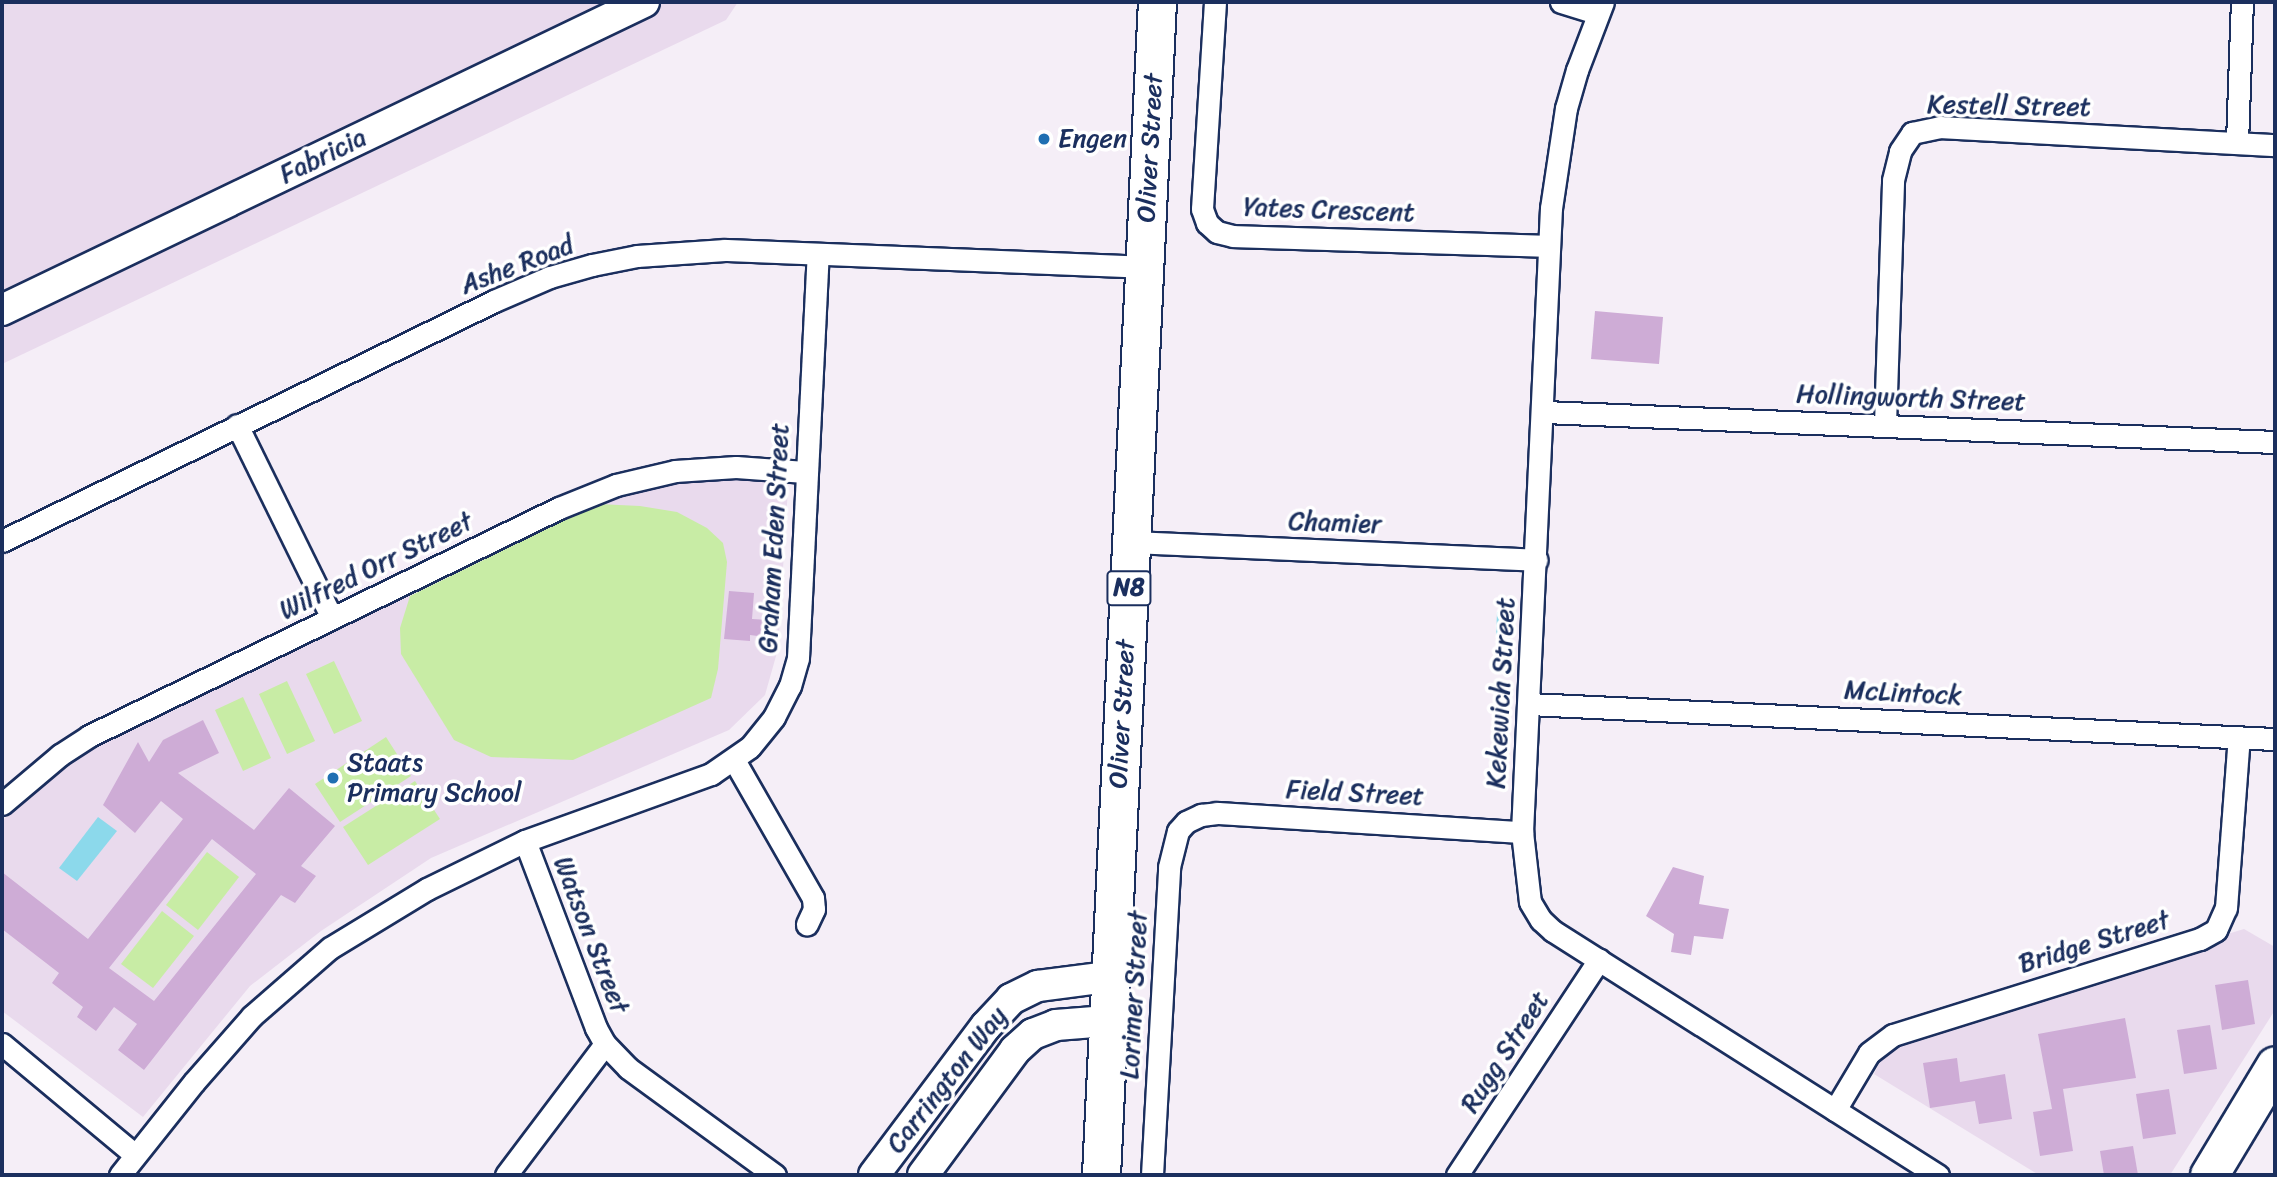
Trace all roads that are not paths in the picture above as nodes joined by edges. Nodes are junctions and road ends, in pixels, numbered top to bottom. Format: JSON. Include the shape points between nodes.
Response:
{"nodes":[{"id":1,"x":644,"y":2,"type":"edge"},
{"id":2,"x":1157,"y":2,"type":"edge"},
{"id":3,"x":1215,"y":2,"type":"edge"},
{"id":4,"x":1561,"y":2,"type":"edge"},
{"id":5,"x":2242,"y":2,"type":"edge"},
{"id":6,"x":1600,"y":8,"type":"edge"},
{"id":7,"x":2237,"y":144,"type":"junction"},
{"id":8,"x":2275,"y":145,"type":"edge"},
{"id":9,"x":1549,"y":246,"type":"junction"},
{"id":10,"x":818,"y":255,"type":"junction"},
{"id":11,"x":1145,"y":267,"type":"junction"},
{"id":12,"x":2,"y":310,"type":"edge"},
{"id":13,"x":1544,"y":412,"type":"junction"},
{"id":14,"x":1885,"y":424,"type":"junction"},
{"id":15,"x":237,"y":425,"type":"junction"},
{"id":16,"x":2275,"y":442,"type":"edge"},
{"id":17,"x":805,"y":472,"type":"junction"},
{"id":18,"x":2,"y":541,"type":"edge"},
{"id":19,"x":1131,"y":542,"type":"junction"},
{"id":20,"x":1537,"y":560,"type":"junction"},
{"id":21,"x":332,"y":618,"type":"junction"},
{"id":22,"x":1529,"y":704,"type":"junction"},
{"id":23,"x":2239,"y":737,"type":"junction"},
{"id":24,"x":2275,"y":739,"type":"edge"},
{"id":25,"x":734,"y":760,"type":"junction"},
{"id":26,"x":2,"y":804,"type":"edge"},
{"id":27,"x":1186,"y":822,"type":"joint"},
{"id":28,"x":1522,"y":832,"type":"junction"},
{"id":29,"x":525,"y":841,"type":"junction"},
{"id":30,"x":807,"y":925,"type":"dead end"},
{"id":31,"x":1599,"y":960,"type":"junction"},
{"id":32,"x":1108,"y":977,"type":"junction"},
{"id":33,"x":1107,"y":1021,"type":"junction"},
{"id":34,"x":2,"y":1044,"type":"edge"},
{"id":35,"x":605,"y":1044,"type":"junction"},
{"id":36,"x":2275,"y":1065,"type":"edge"},
{"id":37,"x":1835,"y":1110,"type":"junction"},
{"id":38,"x":135,"y":1155,"type":"junction"},
{"id":39,"x":120,"y":1175,"type":"edge"},
{"id":40,"x":506,"y":1175,"type":"edge"},
{"id":41,"x":775,"y":1175,"type":"edge"},
{"id":42,"x":874,"y":1175,"type":"edge"},
{"id":43,"x":923,"y":1175,"type":"edge"},
{"id":44,"x":1101,"y":1175,"type":"edge"},
{"id":45,"x":1152,"y":1175,"type":"edge"},
{"id":46,"x":1457,"y":1175,"type":"edge"},
{"id":47,"x":1938,"y":1175,"type":"edge"},
{"id":48,"x":2210,"y":1175,"type":"edge"}],
"edges":[{"from":1,"to":12,"type":"street","name":"Fabricia"},
{"from":2,"to":11,"type":"highway","name":"Oliver Street","number":"N8"},
{"from":3,"to":9,"type":"street","name":"Yates Crescent","via":[[1202,209],[1217,232]]},
{"from":4,"to":6,"type":"street"},
{"from":5,"to":7,"type":"street"},
{"from":6,"to":9,"type":"street","name":"Kekewich Street","via":[[1566,108]]},
{"from":7,"to":8,"type":"street","name":"Kestell Street"},
{"from":7,"to":14,"type":"street","name":"Kestell Street","via":[[1940,127],[1912,133],[1900,151],[1893,180]]},
{"from":9,"to":13,"type":"street","name":"Kekewich Street"},
{"from":10,"to":11,"type":"street","name":"Ashe Road"},
{"from":10,"to":15,"type":"street","name":"Ashe Road","via":[[685,251],[637,256],[550,277]]},
{"from":10,"to":17,"type":"street","name":"Graham Eden Street"},
{"from":11,"to":19,"type":"highway","name":"Oliver Street","number":"N8"},
{"from":13,"to":14,"type":"street","name":"Hollingworth Street"},
{"from":13,"to":20,"type":"street","name":"Kekewich Street"},
{"from":14,"to":16,"type":"street","name":"Hollingworth Street"},
{"from":15,"to":18,"type":"street","name":"Ashe Road"},
{"from":15,"to":21,"type":"street"},
{"from":17,"to":21,"type":"street","name":"Wilfred Orr Street","via":[[736,467],[675,471],[616,485]]},
{"from":17,"to":25,"type":"street","name":"Graham Eden Street","via":[[798,658],[774,717]]},
{"from":19,"to":20,"type":"street","name":"Chamier"},
{"from":19,"to":32,"type":"highway","name":"Oliver Street","number":"N8"},
{"from":20,"to":22,"type":"street","name":"Kekewich Street"},
{"from":21,"to":26,"type":"street","name":"Wilfred Orr Street","via":[[89,736]]},
{"from":22,"to":23,"type":"street","name":"McLintock"},
{"from":22,"to":28,"type":"street","name":"Kekewich Street"},
{"from":23,"to":24,"type":"street","name":"McLintock"},
{"from":23,"to":37,"type":"street","name":"Bridge Street","via":[[2225,908],[2216,930],[2200,939],[1893,1035],[1869,1054]]},
{"from":25,"to":29,"type":"street","name":"Graham Eden Street","via":[[711,774]]},
{"from":25,"to":30,"type":"street","via":[[813,898]]},
{"from":27,"to":28,"type":"street","name":"Field Street","via":[[1217,813]]},
{"from":27,"to":45,"type":"street","name":"Lorimer Street","via":[[1178,831],[1169,867]]},
{"from":28,"to":31,"type":"street","name":"Kekewich Street","via":[[1530,902],[1553,931]]},
{"from":29,"to":35,"type":"street","name":"Watson Street"},
{"from":29,"to":38,"type":"street","name":"Graham Eden Street","via":[[427,889],[330,948],[252,1016]]},
{"from":31,"to":37,"type":"street","name":"Kekewich Street"},
{"from":31,"to":46,"type":"street","name":"Rugg Street"},
{"from":32,"to":33,"type":"highway","name":"Oliver Street","number":"N8"},
{"from":32,"to":42,"type":"street","name":"Carrington Way","via":[[1038,986],[1011,999]]},
{"from":33,"to":43,"type":"street","name":"Carrington Way","via":[[1056,1025],[1033,1034],[1015,1050]]},
{"from":33,"to":44,"type":"highway","name":"Oliver Street","number":"N8"},
{"from":34,"to":38,"type":"street"},
{"from":35,"to":40,"type":"street"},
{"from":35,"to":41,"type":"street","name":"Watson Street","via":[[628,1068]]},
{"from":36,"to":48,"type":"highway"},
{"from":37,"to":47,"type":"street","name":"Kekewich Street"},
{"from":38,"to":39,"type":"street","name":"Graham Eden Street"}]}
